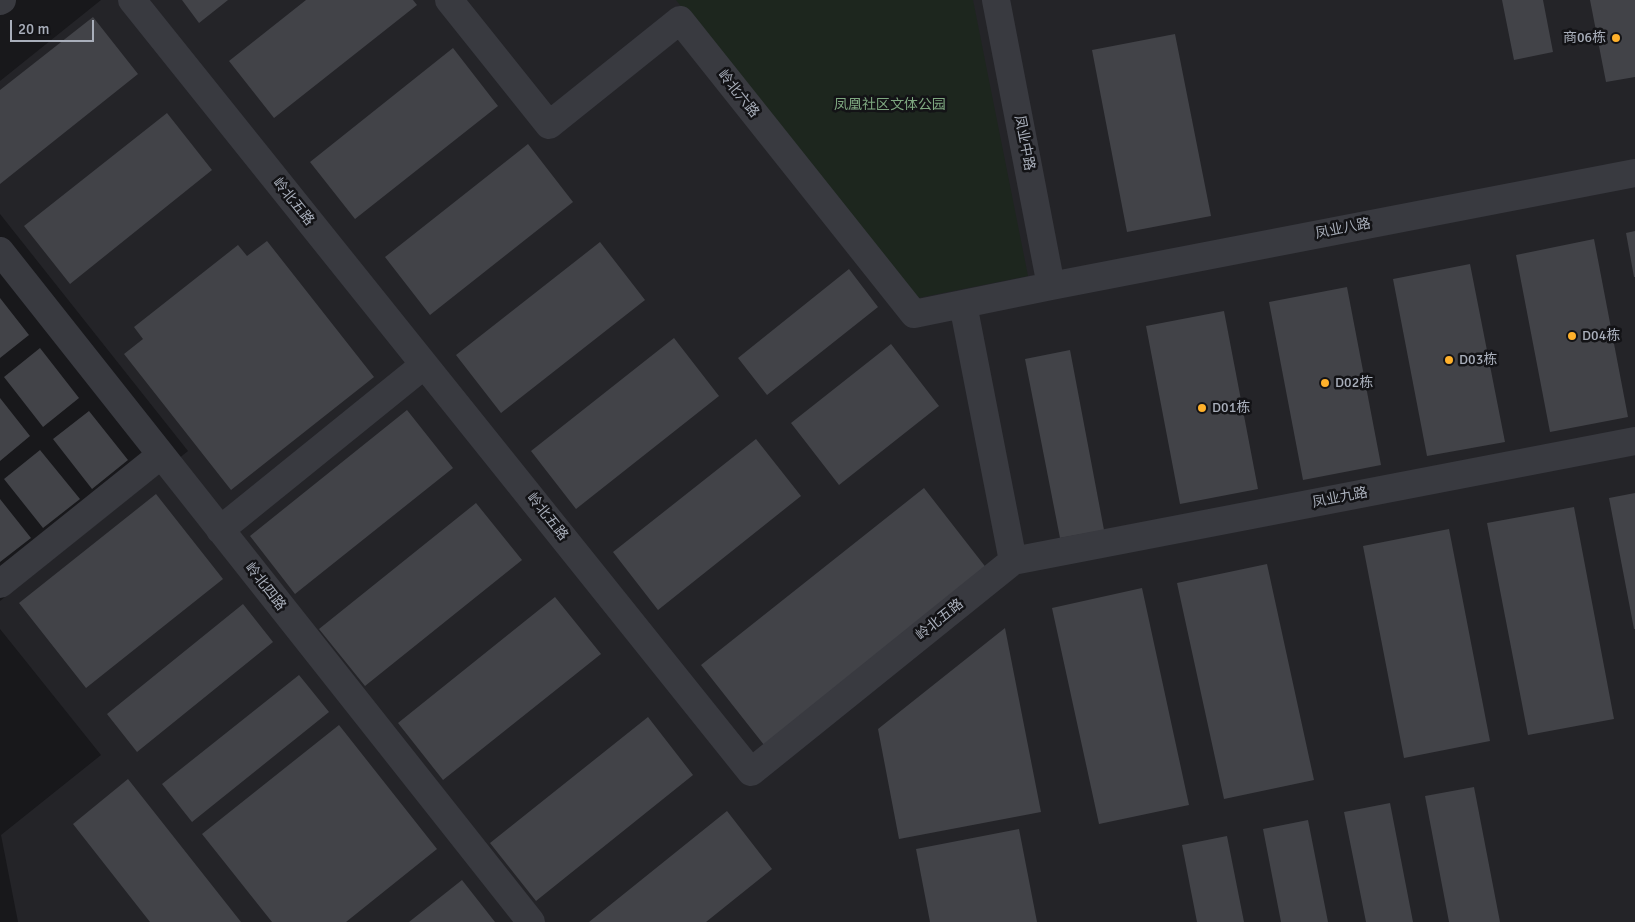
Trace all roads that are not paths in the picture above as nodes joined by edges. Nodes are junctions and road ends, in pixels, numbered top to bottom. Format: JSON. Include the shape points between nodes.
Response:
{"nodes":[{"id":1,"x":132,"y":0,"type":"edge"},
{"id":2,"x":449,"y":0,"type":"edge"},
{"id":3,"x":996,"y":0,"type":"edge"},
{"id":4,"x":1635,"y":173,"type":"edge"},
{"id":5,"x":0,"y":252,"type":"edge"},
{"id":6,"x":1051,"y":286,"type":"junction"},
{"id":7,"x":963,"y":304,"type":"junction"},
{"id":8,"x":424,"y":365,"type":"junction"},
{"id":9,"x":1635,"y":441,"type":"edge"},
{"id":10,"x":161,"y":455,"type":"junction"},
{"id":11,"x":220,"y":530,"type":"junction"},
{"id":12,"x":1013,"y":561,"type":"junction"},
{"id":13,"x":0,"y":584,"type":"edge"},
{"id":14,"x":531,"y":922,"type":"edge"}],
"edges":[{"from":1,"to":8,"type":"lane","name":"岭北五路"},
{"from":2,"to":7,"type":"lane","name":"岭北六路","via":[[549,125],[680,20],[914,314]]},
{"from":3,"to":6,"type":"lane","name":"凤业中路"},
{"from":4,"to":6,"type":"lane","name":"凤业八路"},
{"from":5,"to":10,"type":"lane","name":"岭北四路"},
{"from":6,"to":7,"type":"lane","name":"岭北六路"},
{"from":7,"to":12,"type":"lane"},
{"from":8,"to":11,"type":"lane"},
{"from":8,"to":12,"type":"lane","name":"岭北五路","via":[[751,772]]},
{"from":9,"to":12,"type":"lane","name":"凤业九路"},
{"from":10,"to":11,"type":"lane","name":"岭北四路"},
{"from":10,"to":13,"type":"lane"},
{"from":11,"to":14,"type":"lane","name":"岭北四路"}]}
